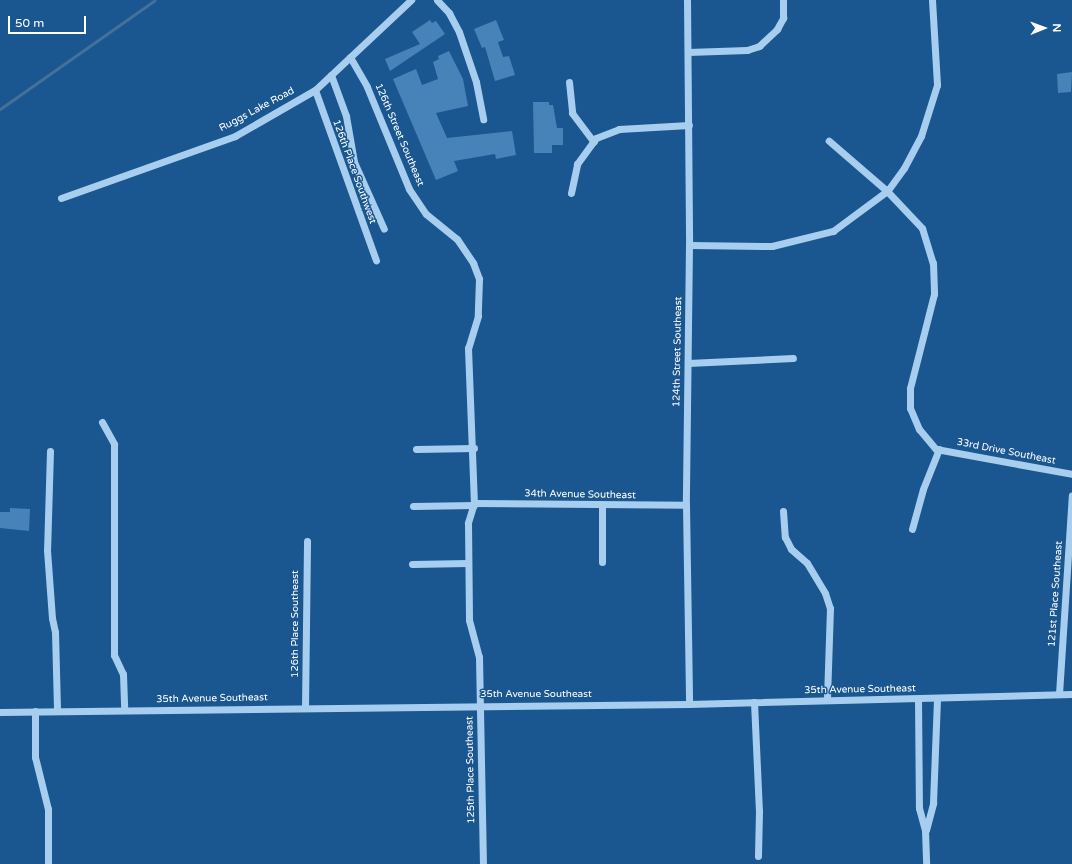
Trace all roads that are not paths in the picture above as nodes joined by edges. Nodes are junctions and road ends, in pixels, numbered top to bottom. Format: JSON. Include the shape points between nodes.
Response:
{"nodes":[{"id":1,"x":411,"y":0,"type":"edge"},
{"id":2,"x":437,"y":0,"type":"edge"},
{"id":3,"x":687,"y":0,"type":"edge"},
{"id":4,"x":783,"y":0,"type":"edge"},
{"id":5,"x":932,"y":0,"type":"edge"},
{"id":6,"x":688,"y":52,"type":"junction"},
{"id":7,"x":350,"y":57,"type":"junction"},
{"id":8,"x":331,"y":75,"type":"junction"},
{"id":9,"x":569,"y":82,"type":"dead end"},
{"id":10,"x":315,"y":90,"type":"junction"},
{"id":11,"x":483,"y":119,"type":"dead end"},
{"id":12,"x":689,"y":125,"type":"junction"},
{"id":13,"x":829,"y":141,"type":"dead end"},
{"id":14,"x":594,"y":142,"type":"junction"},
{"id":15,"x":887,"y":191,"type":"junction"},
{"id":16,"x":571,"y":194,"type":"dead end"},
{"id":17,"x":62,"y":198,"type":"dead end"},
{"id":18,"x":384,"y":229,"type":"dead end"},
{"id":19,"x":689,"y":245,"type":"junction"},
{"id":20,"x":376,"y":260,"type":"dead end"},
{"id":21,"x":793,"y":358,"type":"dead end"},
{"id":22,"x":688,"y":362,"type":"junction"},
{"id":23,"x":471,"y":391,"type":"joint"},
{"id":24,"x":102,"y":422,"type":"dead end"},
{"id":25,"x":474,"y":448,"type":"junction"},
{"id":26,"x":416,"y":449,"type":"dead end"},
{"id":27,"x":938,"y":449,"type":"junction"},
{"id":28,"x":50,"y":451,"type":"dead end"},
{"id":29,"x":1072,"y":474,"type":"edge"},
{"id":30,"x":1072,"y":495,"type":"edge"},
{"id":31,"x":474,"y":504,"type":"junction"},
{"id":32,"x":412,"y":506,"type":"dead end"},
{"id":33,"x":602,"y":506,"type":"junction"},
{"id":34,"x":686,"y":506,"type":"junction"},
{"id":35,"x":783,"y":511,"type":"dead end"},
{"id":36,"x":912,"y":529,"type":"dead end"},
{"id":37,"x":307,"y":540,"type":"dead end"},
{"id":38,"x":1071,"y":546,"type":"edge"},
{"id":39,"x":602,"y":562,"type":"dead end"},
{"id":40,"x":468,"y":563,"type":"junction"},
{"id":41,"x":412,"y":564,"type":"dead end"},
{"id":42,"x":1060,"y":694,"type":"junction"},
{"id":43,"x":1072,"y":694,"type":"edge"},
{"id":44,"x":937,"y":698,"type":"junction"},
{"id":45,"x":918,"y":699,"type":"junction"},
{"id":46,"x":827,"y":700,"type":"junction"},
{"id":47,"x":754,"y":702,"type":"junction"},
{"id":48,"x":689,"y":704,"type":"junction"},
{"id":49,"x":480,"y":705,"type":"junction"},
{"id":50,"x":305,"y":708,"type":"junction"},
{"id":51,"x":124,"y":710,"type":"junction"},
{"id":52,"x":35,"y":711,"type":"junction"},
{"id":53,"x":57,"y":711,"type":"junction"},
{"id":54,"x":0,"y":712,"type":"edge"},
{"id":55,"x":926,"y":830,"type":"junction"},
{"id":56,"x":758,"y":856,"type":"dead end"},
{"id":57,"x":48,"y":864,"type":"edge"},
{"id":58,"x":483,"y":864,"type":"edge"},
{"id":59,"x":926,"y":864,"type":"edge"}],
"edges":[{"from":1,"to":7,"type":"street","name":"Ruggs Lake Road"},
{"from":2,"to":11,"type":"street","via":[[459,32],[476,82]]},
{"from":3,"to":6,"type":"street","name":"124th Street Southeast"},
{"from":4,"to":6,"type":"street","via":[[783,18],[777,29],[759,46],[747,50]]},
{"from":5,"to":15,"type":"street","via":[[937,84],[921,136],[904,168]]},
{"from":6,"to":12,"type":"street","name":"124th Street Southeast"},
{"from":7,"to":8,"type":"street","name":"Ruggs Lake Road"},
{"from":7,"to":23,"type":"street","name":"126th Street Southeast","via":[[367,86],[409,189],[426,214],[457,239],[479,279],[478,316],[468,348]]},
{"from":8,"to":10,"type":"street","name":"Ruggs Lake Road"},
{"from":8,"to":18,"type":"street","via":[[346,116],[354,162]]},
{"from":9,"to":14,"type":"street","via":[[572,112]]},
{"from":10,"to":17,"type":"street","name":"Ruggs Lake Road","via":[[235,136]]},
{"from":10,"to":20,"type":"street","name":"126th Place Southwest"},
{"from":12,"to":14,"type":"street","via":[[619,129]]},
{"from":12,"to":19,"type":"street","name":"124th Street Southeast"},
{"from":13,"to":15,"type":"street"},
{"from":14,"to":16,"type":"street","via":[[578,164]]},
{"from":15,"to":19,"type":"street","via":[[833,231],[772,246]]},
{"from":15,"to":27,"type":"street","via":[[922,228],[933,262],[934,294],[910,388],[910,408],[919,429]]},
{"from":19,"to":22,"type":"street","name":"124th Street Southeast"},
{"from":21,"to":22,"type":"street"},
{"from":22,"to":34,"type":"street","name":"124th Street Southeast"},
{"from":23,"to":25,"type":"street","name":"125th Place Southeast"},
{"from":24,"to":51,"type":"street","via":[[114,444],[114,655],[123,674]]},
{"from":25,"to":26,"type":"street"},
{"from":25,"to":31,"type":"street","name":"125th Place Southeast"},
{"from":27,"to":29,"type":"street","name":"33rd Drive Southeast"},
{"from":27,"to":36,"type":"street","via":[[923,488]]},
{"from":28,"to":53,"type":"street","via":[[47,550],[55,632]]},
{"from":30,"to":38,"type":"street","name":"121st Place Southeast"},
{"from":31,"to":32,"type":"street","name":"34th Avenue Southeast"},
{"from":31,"to":33,"type":"street","name":"34th Avenue Southeast"},
{"from":31,"to":40,"type":"street","name":"125th Place Southeast","via":[[468,523]]},
{"from":33,"to":34,"type":"street","name":"34th Avenue Southeast"},
{"from":33,"to":39,"type":"street"},
{"from":34,"to":48,"type":"street","name":"124th Street Southeast"},
{"from":35,"to":46,"type":"street","via":[[784,537],[790,549],[807,563],[830,608]]},
{"from":37,"to":50,"type":"street","name":"126th Place Southeast"},
{"from":38,"to":42,"type":"street","name":"121st Place Southeast"},
{"from":40,"to":41,"type":"street"},
{"from":40,"to":49,"type":"street","name":"125th Place Southeast","via":[[469,620],[479,657]]},
{"from":42,"to":43,"type":"street","name":"35th Avenue Southeast"},
{"from":42,"to":44,"type":"street","name":"35th Avenue Southeast"},
{"from":44,"to":45,"type":"street","name":"35th Avenue Southeast"},
{"from":44,"to":55,"type":"street","via":[[933,803]]},
{"from":45,"to":46,"type":"street","name":"35th Avenue Southeast"},
{"from":45,"to":55,"type":"street","via":[[919,808]]},
{"from":46,"to":47,"type":"street","name":"35th Avenue Southeast"},
{"from":47,"to":48,"type":"street","name":"35th Avenue Southeast"},
{"from":47,"to":56,"type":"street","via":[[760,811]]},
{"from":48,"to":49,"type":"street","name":"35th Avenue Southeast"},
{"from":49,"to":50,"type":"street","name":"35th Avenue Southeast"},
{"from":49,"to":58,"type":"street","name":"125th Place Southeast"},
{"from":50,"to":51,"type":"street","name":"35th Avenue Southeast"},
{"from":51,"to":53,"type":"street","name":"35th Avenue Southeast"},
{"from":52,"to":53,"type":"street","name":"35th Avenue Southeast"},
{"from":52,"to":54,"type":"street","name":"35th Avenue Southeast"},
{"from":52,"to":57,"type":"street","via":[[34,757],[48,809]]},
{"from":55,"to":59,"type":"street"}]}
